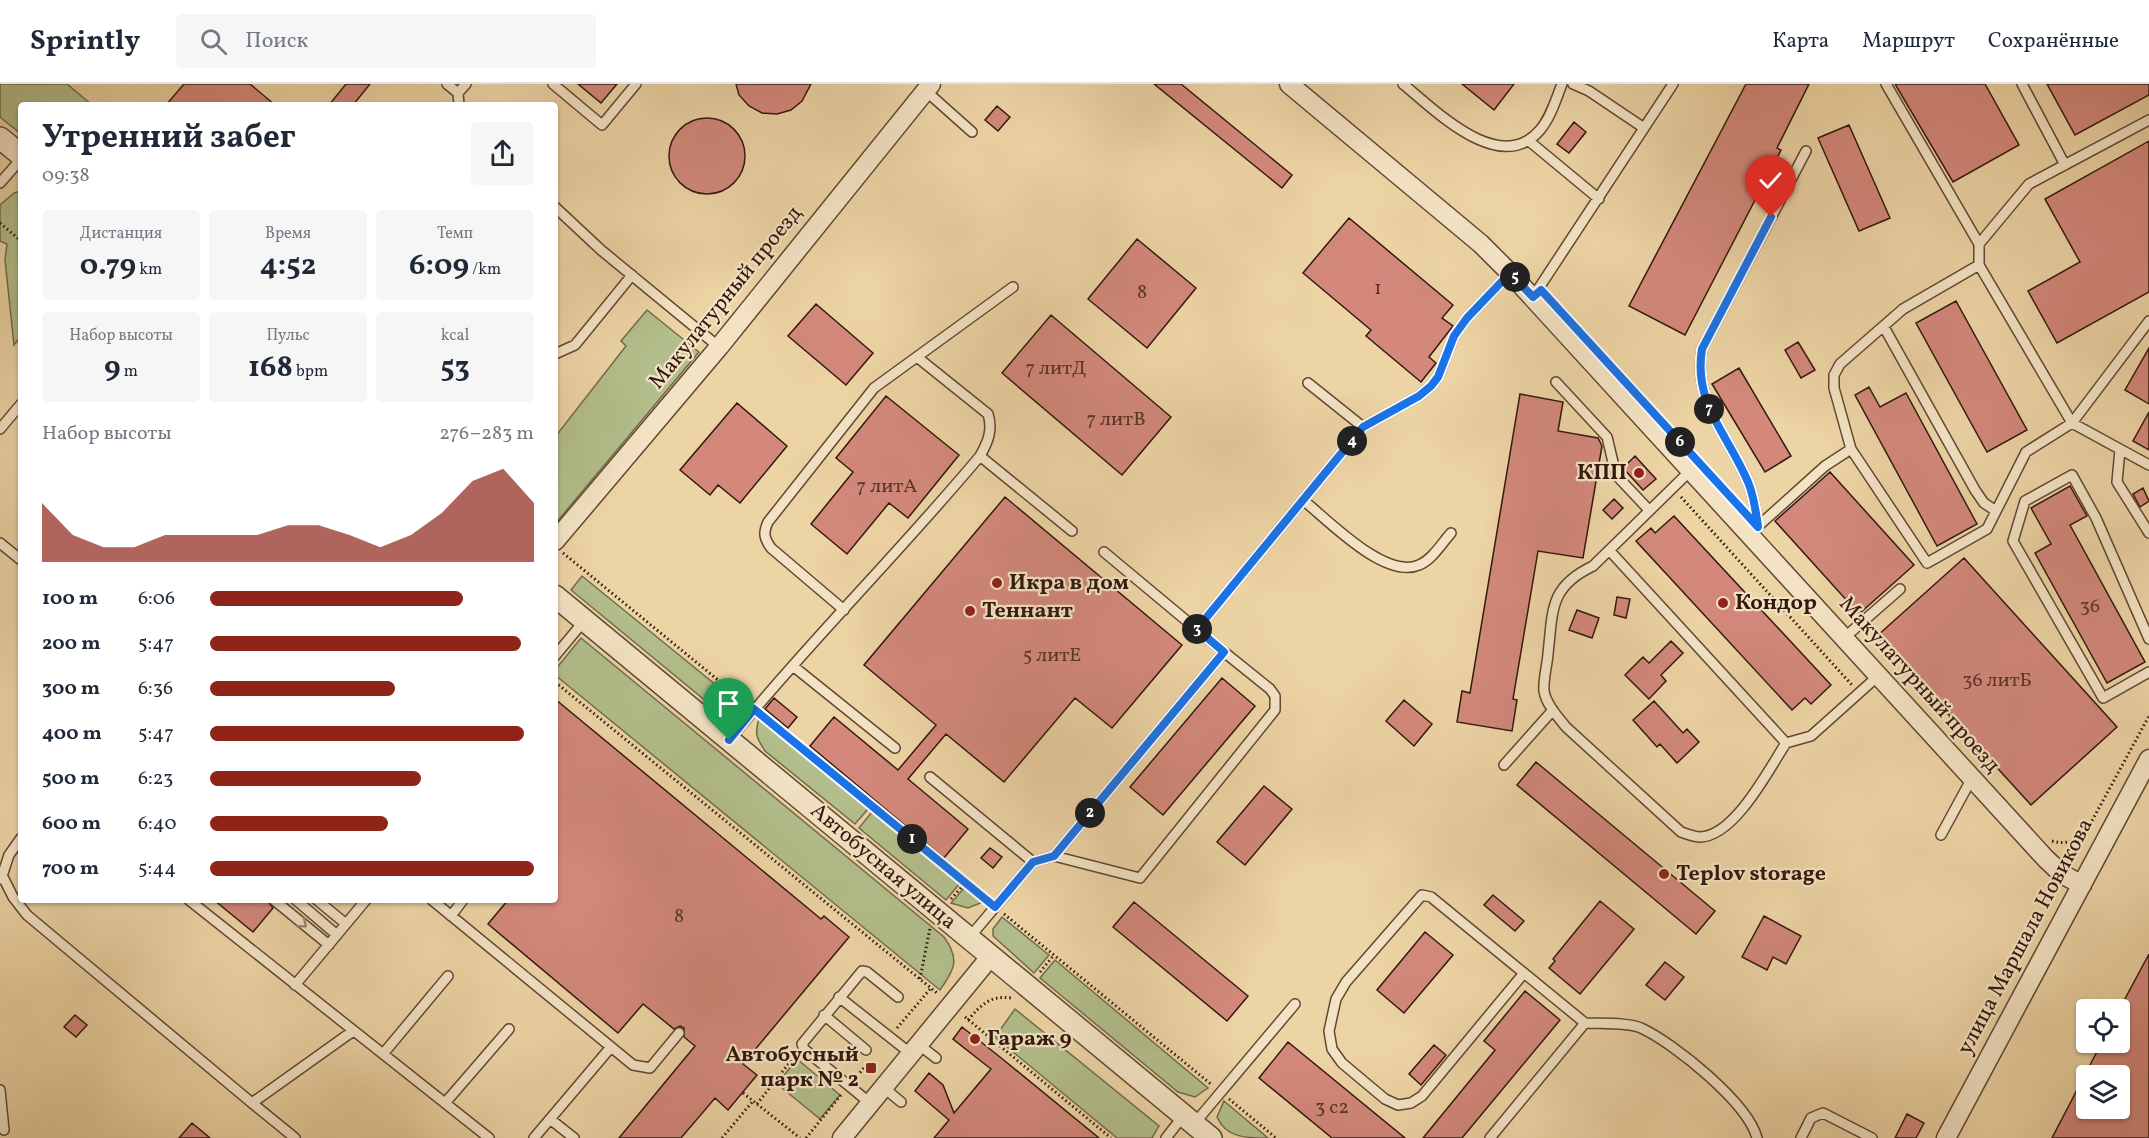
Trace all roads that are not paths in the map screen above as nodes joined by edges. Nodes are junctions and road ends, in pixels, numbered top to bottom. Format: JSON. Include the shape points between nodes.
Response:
{"nodes":[{"id":1,"x":447,"y":84,"type":"edge"},
{"id":2,"x":466,"y":84,"type":"edge"},
{"id":3,"x":553,"y":84,"type":"edge"},
{"id":4,"x":636,"y":84,"type":"edge"},
{"id":5,"x":1289,"y":84,"type":"edge"},
{"id":6,"x":1403,"y":84,"type":"edge"},
{"id":7,"x":1562,"y":84,"type":"edge"},
{"id":8,"x":1573,"y":84,"type":"edge"},
{"id":9,"x":1674,"y":84,"type":"edge"},
{"id":10,"x":1886,"y":84,"type":"edge"},
{"id":11,"x":2022,"y":84,"type":"edge"},
{"id":12,"x":929,"y":88,"type":"edge"},
{"id":13,"x":458,"y":93,"type":"junction"},
{"id":14,"x":459,"y":102,"type":"edge"},
{"id":15,"x":2149,"y":120,"type":"edge"},
{"id":16,"x":1644,"y":128,"type":"junction"},
{"id":17,"x":972,"y":132,"type":"dead end"},
{"id":18,"x":0,"y":138,"type":"edge"},
{"id":19,"x":1528,"y":141,"type":"junction"},
{"id":20,"x":1806,"y":151,"type":"dead end"},
{"id":21,"x":18,"y":154,"type":"edge"},
{"id":22,"x":18,"y":161,"type":"edge"},
{"id":23,"x":2065,"y":165,"type":"junction"},
{"id":24,"x":0,"y":183,"type":"edge"},
{"id":25,"x":1599,"y":199,"type":"junction"},
{"id":26,"x":558,"y":210,"type":"edge"},
{"id":27,"x":1979,"y":243,"type":"junction"},
{"id":28,"x":1979,"y":265,"type":"junction"},
{"id":29,"x":1510,"y":273,"type":"junction"},
{"id":30,"x":632,"y":275,"type":"junction"},
{"id":31,"x":1013,"y":287,"type":"dead end"},
{"id":32,"x":1533,"y":297,"type":"junction"},
{"id":33,"x":2149,"y":321,"type":"edge"},
{"id":34,"x":1884,"y":327,"type":"junction"},
{"id":35,"x":719,"y":347,"type":"junction"},
{"id":36,"x":558,"y":353,"type":"edge"},
{"id":37,"x":917,"y":357,"type":"junction"},
{"id":38,"x":1556,"y":382,"type":"dead end"},
{"id":39,"x":1308,"y":384,"type":"dead end"},
{"id":40,"x":18,"y":408,"type":"edge"},
{"id":41,"x":2072,"y":423,"type":"junction"},
{"id":42,"x":1363,"y":427,"type":"junction"},
{"id":43,"x":0,"y":429,"type":"edge"},
{"id":44,"x":1851,"y":449,"type":"junction"},
{"id":45,"x":2120,"y":449,"type":"junction"},
{"id":46,"x":980,"y":456,"type":"junction"},
{"id":47,"x":2149,"y":465,"type":"edge"},
{"id":48,"x":1691,"y":470,"type":"junction"},
{"id":49,"x":1303,"y":500,"type":"junction"},
{"id":50,"x":1649,"y":510,"type":"junction"},
{"id":51,"x":1996,"y":511,"type":"junction"},
{"id":52,"x":1072,"y":531,"type":"dead end"},
{"id":53,"x":1754,"y":531,"type":"junction"},
{"id":54,"x":1451,"y":533,"type":"dead end"},
{"id":55,"x":2149,"y":533,"type":"edge"},
{"id":56,"x":558,"y":537,"type":"edge"},
{"id":57,"x":0,"y":543,"type":"edge"},
{"id":58,"x":1609,"y":550,"type":"junction"},
{"id":59,"x":1104,"y":552,"type":"dead end"},
{"id":60,"x":18,"y":558,"type":"edge"},
{"id":61,"x":1900,"y":589,"type":"dead end"},
{"id":62,"x":558,"y":599,"type":"edge"},
{"id":63,"x":844,"y":610,"type":"junction"},
{"id":64,"x":584,"y":621,"type":"junction"},
{"id":65,"x":1197,"y":629,"type":"junction"},
{"id":66,"x":1844,"y":638,"type":"junction"},
{"id":67,"x":2149,"y":639,"type":"edge"},
{"id":68,"x":558,"y":652,"type":"edge"},
{"id":69,"x":1224,"y":652,"type":"junction"},
{"id":70,"x":793,"y":666,"type":"junction"},
{"id":71,"x":2149,"y":672,"type":"edge"},
{"id":72,"x":1878,"y":676,"type":"junction"},
{"id":73,"x":1553,"y":710,"type":"junction"},
{"id":74,"x":729,"y":740,"type":"junction"},
{"id":75,"x":1786,"y":743,"type":"junction"},
{"id":76,"x":895,"y":748,"type":"dead end"},
{"id":77,"x":2149,"y":761,"type":"edge"},
{"id":78,"x":1504,"y":765,"type":"dead end"},
{"id":79,"x":930,"y":777,"type":"dead end"},
{"id":80,"x":1971,"y":778,"type":"junction"},
{"id":81,"x":1941,"y":835,"type":"dead end"},
{"id":82,"x":18,"y":842,"type":"edge"},
{"id":83,"x":1054,"y":856,"type":"junction"},
{"id":84,"x":1033,"y":862,"type":"junction"},
{"id":85,"x":1,"y":879,"type":"edge"},
{"id":86,"x":2082,"y":885,"type":"junction"},
{"id":87,"x":193,"y":903,"type":"edge"},
{"id":88,"x":278,"y":903,"type":"edge"},
{"id":89,"x":300,"y":903,"type":"edge"},
{"id":90,"x":321,"y":903,"type":"edge"},
{"id":91,"x":364,"y":903,"type":"edge"},
{"id":92,"x":436,"y":903,"type":"edge"},
{"id":93,"x":461,"y":903,"type":"edge"},
{"id":94,"x":451,"y":916,"type":"junction"},
{"id":95,"x":346,"y":924,"type":"junction"},
{"id":96,"x":337,"y":934,"type":"junction"},
{"id":97,"x":969,"y":938,"type":"junction"},
{"id":98,"x":329,"y":945,"type":"junction"},
{"id":99,"x":991,"y":956,"type":"junction"},
{"id":100,"x":1524,"y":973,"type":"junction"},
{"id":101,"x":448,"y":976,"type":"dead end"},
{"id":102,"x":295,"y":985,"type":"junction"},
{"id":103,"x":839,"y":997,"type":"junction"},
{"id":104,"x":898,"y":997,"type":"dead end"},
{"id":105,"x":1295,"y":1004,"type":"dead end"},
{"id":106,"x":824,"y":1015,"type":"junction"},
{"id":107,"x":1585,"y":1023,"type":"junction"},
{"id":108,"x":509,"y":1029,"type":"dead end"},
{"id":109,"x":353,"y":1031,"type":"junction"},
{"id":110,"x":679,"y":1033,"type":"dead end"},
{"id":111,"x":611,"y":1047,"type":"junction"},
{"id":112,"x":914,"y":1048,"type":"junction"},
{"id":113,"x":866,"y":1050,"type":"dead end"},
{"id":114,"x":383,"y":1054,"type":"junction"},
{"id":115,"x":936,"y":1058,"type":"dead end"},
{"id":116,"x":883,"y":1087,"type":"junction"},
{"id":117,"x":0,"y":1090,"type":"edge"},
{"id":118,"x":901,"y":1102,"type":"dead end"},
{"id":119,"x":252,"y":1103,"type":"junction"},
{"id":120,"x":445,"y":1103,"type":"junction"},
{"id":121,"x":870,"y":1103,"type":"junction"},
{"id":122,"x":550,"y":1119,"type":"junction"},
{"id":123,"x":1189,"y":1120,"type":"junction"},
{"id":124,"x":4,"y":1130,"type":"dead end"},
{"id":125,"x":537,"y":1134,"type":"edge"},
{"id":126,"x":295,"y":1138,"type":"edge"},
{"id":127,"x":489,"y":1138,"type":"edge"},
{"id":128,"x":550,"y":1138,"type":"edge"},
{"id":129,"x":574,"y":1138,"type":"edge"},
{"id":130,"x":842,"y":1138,"type":"edge"},
{"id":131,"x":1166,"y":1138,"type":"edge"},
{"id":132,"x":1211,"y":1138,"type":"edge"},
{"id":133,"x":1490,"y":1138,"type":"edge"},
{"id":134,"x":1757,"y":1138,"type":"edge"},
{"id":135,"x":1801,"y":1138,"type":"edge"},
{"id":136,"x":1872,"y":1138,"type":"edge"},
{"id":137,"x":1946,"y":1138,"type":"edge"}],
"edges":[{"from":1,"to":13,"type":"lane"},
{"from":2,"to":13,"type":"lane"},
{"from":3,"to":4,"type":"lane","via":[[602,125]]},
{"from":5,"to":29,"type":"street","name":"Макулатурный проезд"},
{"from":6,"to":19,"type":"lane","via":[[1462,132],[1481,141],[1502,146]]},
{"from":7,"to":19,"type":"lane","via":[[1550,113]]},
{"from":8,"to":16,"type":"lane"},
{"from":9,"to":16,"type":"lane"},
{"from":10,"to":27,"type":"lane"},
{"from":11,"to":23,"type":"lane"},
{"from":12,"to":17,"type":"lane"},
{"from":12,"to":35,"type":"street","name":"Макулатурный проезд"},
{"from":13,"to":14,"type":"lane"},
{"from":15,"to":23,"type":"lane"},
{"from":16,"to":25,"type":"lane"},
{"from":18,"to":21,"type":"street"},
{"from":19,"to":25,"type":"lane"},
{"from":20,"to":53,"type":"lane","via":[[1702,349],[1699,368],[1708,408],[1748,481]]},
{"from":22,"to":24,"type":"lane"},
{"from":23,"to":27,"type":"lane","via":[[2029,184]]},
{"from":25,"to":32,"type":"lane"},
{"from":26,"to":30,"type":"lane"},
{"from":27,"to":28,"type":"lane"},
{"from":28,"to":34,"type":"lane","via":[[1904,309]]},
{"from":28,"to":41,"type":"lane"},
{"from":29,"to":32,"type":"street","name":"Макулатурный проезд"},
{"from":29,"to":42,"type":"lane","via":[[1454,336],[1431,386]]},
{"from":30,"to":35,"type":"lane"},
{"from":30,"to":36,"type":"lane","via":[[575,345]]},
{"from":31,"to":37,"type":"lane"},
{"from":32,"to":48,"type":"street","name":"Макулатурный проезд"},
{"from":33,"to":41,"type":"lane"},
{"from":34,"to":44,"type":"lane","via":[[1840,364],[1834,375]]},
{"from":34,"to":51,"type":"lane","via":[[1975,490]]},
{"from":35,"to":56,"type":"street","name":"Макулатурный проезд"},
{"from":37,"to":46,"type":"lane","via":[[988,414],[989,436]]},
{"from":37,"to":63,"type":"lane","via":[[874,388],[764,532],[771,548]]},
{"from":38,"to":50,"type":"lane","via":[[1607,438],[1616,475]]},
{"from":39,"to":42,"type":"lane"},
{"from":40,"to":43,"type":"lane"},
{"from":41,"to":45,"type":"lane"},
{"from":41,"to":51,"type":"lane","via":[[2026,452]]},
{"from":42,"to":49,"type":"lane"},
{"from":44,"to":51,"type":"lane","via":[[1927,563],[1987,529]]},
{"from":44,"to":53,"type":"lane","via":[[1824,466]]},
{"from":45,"to":47,"type":"lane"},
{"from":45,"to":55,"type":"lane","via":[[2117,482]]},
{"from":46,"to":52,"type":"lane"},
{"from":46,"to":63,"type":"lane"},
{"from":48,"to":50,"type":"lane"},
{"from":48,"to":53,"type":"street","name":"Макулатурный проезд"},
{"from":49,"to":54,"type":"lane","via":[[1368,553],[1398,567],[1420,565]]},
{"from":49,"to":65,"type":"lane"},
{"from":50,"to":58,"type":"lane"},
{"from":53,"to":66,"type":"street","name":"Макулатурный проезд"},
{"from":57,"to":60,"type":"lane"},
{"from":58,"to":73,"type":"lane","via":[[1559,591],[1553,609],[1544,692]]},
{"from":58,"to":75,"type":"lane"},
{"from":59,"to":65,"type":"lane"},
{"from":61,"to":66,"type":"lane"},
{"from":62,"to":64,"type":"street","name":"Автобусная улица"},
{"from":63,"to":70,"type":"lane"},
{"from":64,"to":68,"type":"lane"},
{"from":64,"to":74,"type":"street","name":"Автобусная улица"},
{"from":65,"to":69,"type":"lane"},
{"from":66,"to":72,"type":"street","name":"Макулатурный проезд"},
{"from":67,"to":71,"type":"lane","via":[[2096,518],[2072,475],[2025,501],[2013,541],[2103,698]]},
{"from":69,"to":83,"type":"lane"},
{"from":69,"to":83,"type":"lane","via":[[1270,689],[1275,696],[1275,710],[1140,878]]},
{"from":70,"to":74,"type":"lane"},
{"from":70,"to":76,"type":"lane"},
{"from":72,"to":75,"type":"lane","via":[[1811,736]]},
{"from":72,"to":80,"type":"street","name":"Макулатурный проезд"},
{"from":73,"to":75,"type":"lane","via":[[1566,727],[1681,832],[1699,837],[1731,821]]},
{"from":73,"to":78,"type":"lane"},
{"from":74,"to":97,"type":"street","name":"Автобусная улица"},
{"from":77,"to":86,"type":"street","name":"улица Маршала Новикова"},
{"from":79,"to":84,"type":"lane"},
{"from":80,"to":81,"type":"lane"},
{"from":80,"to":86,"type":"street","name":"Макулатурный проезд","via":[[2046,859]]},
{"from":82,"to":85,"type":"lane"},
{"from":83,"to":84,"type":"lane"},
{"from":84,"to":97,"type":"lane"},
{"from":85,"to":119,"type":"lane","via":[[27,915]]},
{"from":86,"to":137,"type":"street","name":"улица Маршала Новикова"},
{"from":87,"to":102,"type":"lane"},
{"from":88,"to":98,"type":"lane","one_way":true},
{"from":89,"to":96,"type":"lane"},
{"from":90,"to":95,"type":"lane"},
{"from":91,"to":95,"type":"lane"},
{"from":92,"to":94,"type":"lane"},
{"from":93,"to":94,"type":"lane"},
{"from":94,"to":111,"type":"lane"},
{"from":95,"to":96,"type":"lane"},
{"from":96,"to":98,"type":"lane"},
{"from":97,"to":99,"type":"street","name":"Автобусная улица"},
{"from":98,"to":102,"type":"lane"},
{"from":99,"to":112,"type":"street"},
{"from":99,"to":123,"type":"street","name":"Автобусная улица"},
{"from":100,"to":100,"type":"lane","via":[[1431,897],[1422,896],[1336,999],[1329,1031],[1332,1049],[1342,1063],[1385,1099],[1398,1105],[1411,1103],[1422,1096]]},
{"from":100,"to":107,"type":"lane"},
{"from":101,"to":114,"type":"lane"},
{"from":102,"to":109,"type":"lane"},
{"from":103,"to":104,"type":"lane","via":[[864,970]]},
{"from":103,"to":106,"type":"lane"},
{"from":103,"to":112,"type":"lane"},
{"from":105,"to":123,"type":"lane","via":[[1221,1092]]},
{"from":106,"to":113,"type":"lane"},
{"from":106,"to":121,"type":"lane","via":[[802,1046]]},
{"from":107,"to":133,"type":"lane"},
{"from":107,"to":134,"type":"lane","via":[[1639,1027],[1666,1043],[1738,1106],[1755,1128]]},
{"from":108,"to":120,"type":"lane"},
{"from":109,"to":114,"type":"lane"},
{"from":109,"to":119,"type":"lane"},
{"from":110,"to":111,"type":"lane","via":[[650,1068],[633,1065]]},
{"from":111,"to":122,"type":"lane"},
{"from":112,"to":115,"type":"lane"},
{"from":112,"to":116,"type":"street"},
{"from":114,"to":120,"type":"lane"},
{"from":116,"to":118,"type":"lane"},
{"from":116,"to":121,"type":"street"},
{"from":117,"to":124,"type":"lane"},
{"from":119,"to":126,"type":"lane"},
{"from":120,"to":127,"type":"lane"},
{"from":121,"to":130,"type":"street"},
{"from":122,"to":125,"type":"lane"},
{"from":122,"to":129,"type":"lane"},
{"from":123,"to":131,"type":"lane"},
{"from":123,"to":132,"type":"street","name":"Автобусная улица"},
{"from":125,"to":128,"type":"lane"},
{"from":135,"to":136,"type":"lane","via":[[1811,1118],[1823,1113]]}]}
